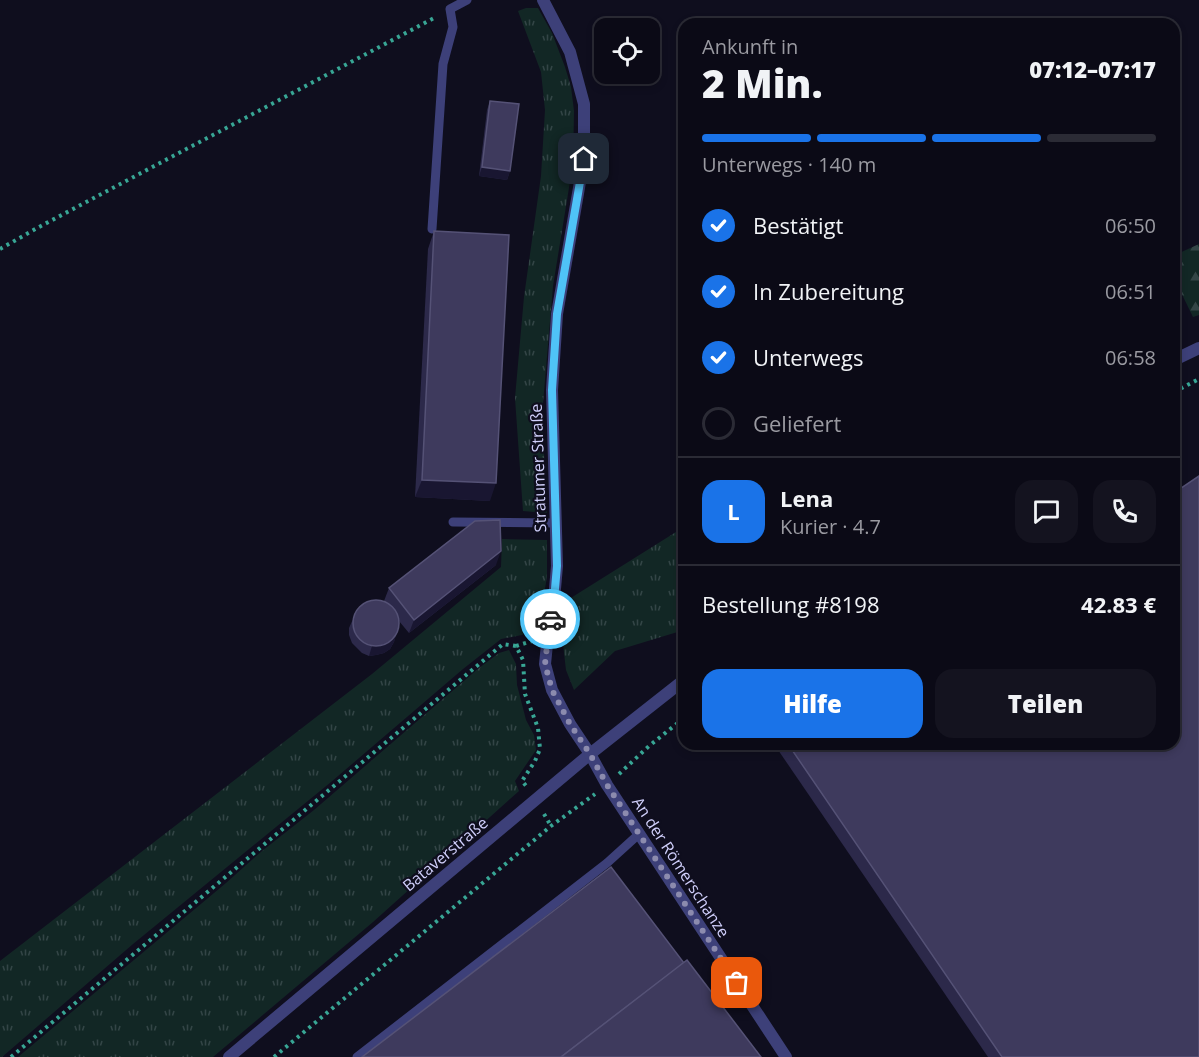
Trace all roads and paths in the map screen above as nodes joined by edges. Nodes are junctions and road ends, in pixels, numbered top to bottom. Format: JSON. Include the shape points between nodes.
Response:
{"nodes":[{"id":1,"x":467,"y":0,"type":"edge"},
{"id":2,"x":543,"y":0,"type":"edge"},
{"id":3,"x":450,"y":9,"type":"junction"},
{"id":4,"x":432,"y":230,"type":"edge"},
{"id":5,"x":0,"y":249,"type":"edge"},
{"id":6,"x":1199,"y":348,"type":"edge"},
{"id":7,"x":1180,"y":357,"type":"edge"},
{"id":8,"x":1199,"y":379,"type":"edge"},
{"id":9,"x":1180,"y":389,"type":"edge"},
{"id":10,"x":453,"y":522,"type":"dead end"},
{"id":11,"x":555,"y":523,"type":"junction"},
{"id":12,"x":678,"y":685,"type":"edge"},
{"id":13,"x":590,"y":754,"type":"junction"},
{"id":14,"x":535,"y":800,"type":"junction"},
{"id":15,"x":639,"y":834,"type":"junction"},
{"id":16,"x":11,"y":1057,"type":"edge"},
{"id":17,"x":229,"y":1057,"type":"edge"},
{"id":18,"x":274,"y":1057,"type":"edge"},
{"id":19,"x":357,"y":1057,"type":"edge"},
{"id":20,"x":786,"y":1057,"type":"edge"}],
"edges":[{"from":1,"to":3,"type":"lane"},
{"from":2,"to":11,"type":"street","name":"Stratumer Straße","via":[[570,52],[584,104],[584,159],[556,325],[552,390]]},
{"from":3,"to":4,"type":"lane","via":[[453,27],[443,64]]},
{"from":3,"to":5,"type":"path"},
{"from":6,"to":7,"type":"street"},
{"from":8,"to":9,"type":"path"},
{"from":10,"to":11,"type":"lane"},
{"from":11,"to":13,"type":"street","name":"Stratumer Straße","via":[[557,566],[545,664],[552,690]]},
{"from":12,"to":13,"type":"street","name":"Bataverstraße"},
{"from":13,"to":14,"type":"street","name":"Bataverstraße"},
{"from":13,"to":15,"type":"street","name":"An der Römerschanze"},
{"from":14,"to":16,"type":"path","via":[[522,781],[540,749],[538,728],[525,694],[523,660],[516,646],[503,644]]},
{"from":14,"to":17,"type":"street","name":"Bataverstraße"},
{"from":14,"to":18,"type":"path","via":[[551,826]]},
{"from":15,"to":19,"type":"lane"},
{"from":15,"to":20,"type":"street","name":"An der Römerschanze"}]}
